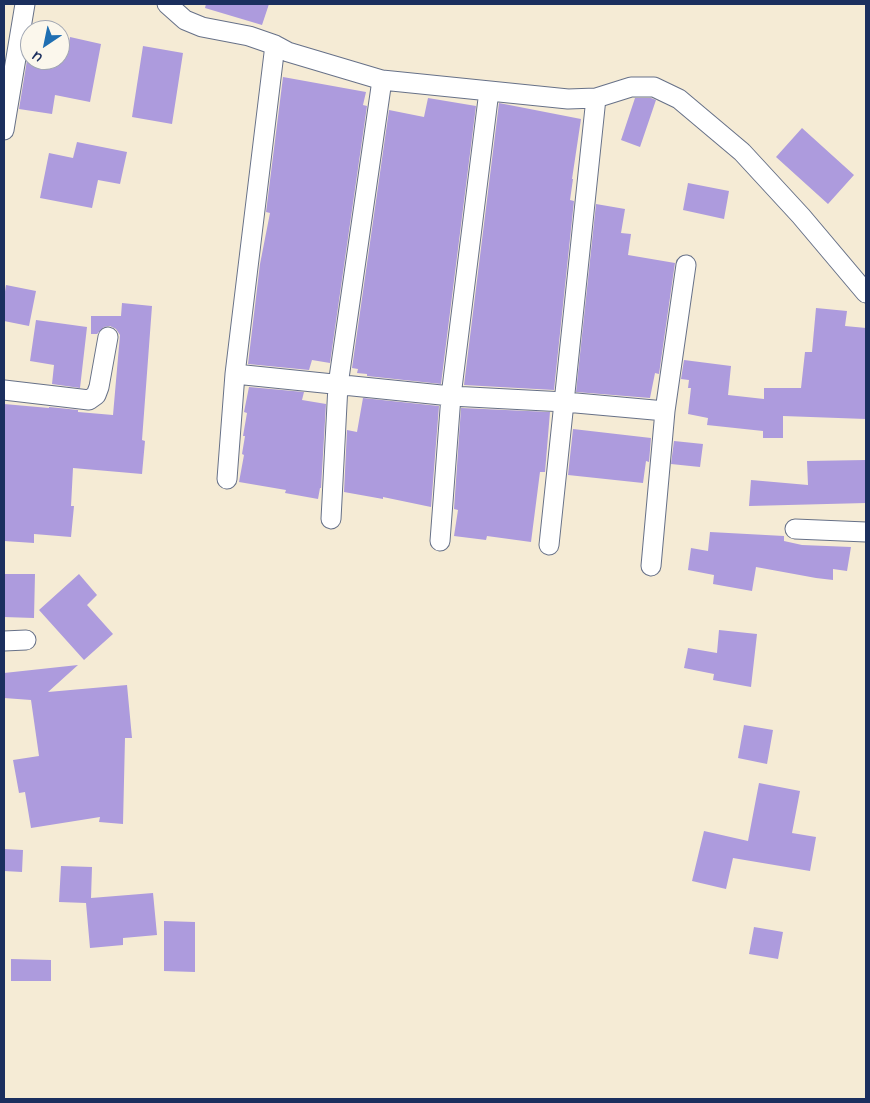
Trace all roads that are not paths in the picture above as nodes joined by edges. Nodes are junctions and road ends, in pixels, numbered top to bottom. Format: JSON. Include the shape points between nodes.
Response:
{"nodes":[{"id":1,"x":25,"y":4,"type":"edge"},
{"id":2,"x":167,"y":4,"type":"edge"},
{"id":3,"x":275,"y":45,"type":"junction"},
{"id":4,"x":382,"y":80,"type":"junction"},
{"id":5,"x":489,"y":91,"type":"junction"},
{"id":6,"x":596,"y":98,"type":"junction"},
{"id":7,"x":4,"y":130,"type":"edge"},
{"id":8,"x":686,"y":265,"type":"dead end"},
{"id":9,"x":866,"y":292,"type":"edge"},
{"id":10,"x":108,"y":337,"type":"dead end"},
{"id":11,"x":235,"y":374,"type":"junction"},
{"id":12,"x":338,"y":385,"type":"junction"},
{"id":13,"x":4,"y":390,"type":"edge"},
{"id":14,"x":451,"y":396,"type":"junction"},
{"id":15,"x":565,"y":402,"type":"junction"},
{"id":16,"x":664,"y":411,"type":"junction"},
{"id":17,"x":226,"y":479,"type":"dead end"},
{"id":18,"x":331,"y":519,"type":"dead end"},
{"id":19,"x":795,"y":529,"type":"dead end"},
{"id":20,"x":866,"y":532,"type":"edge"},
{"id":21,"x":440,"y":540,"type":"dead end"},
{"id":22,"x":549,"y":545,"type":"dead end"},
{"id":23,"x":651,"y":566,"type":"dead end"},
{"id":24,"x":26,"y":640,"type":"dead end"},
{"id":25,"x":4,"y":641,"type":"edge"}],
"edges":[{"from":1,"to":7,"type":"street"},
{"from":2,"to":3,"type":"street","via":[[185,20],[202,27],[249,36]]},
{"from":3,"to":4,"type":"street","via":[[288,52]]},
{"from":3,"to":11,"type":"street"},
{"from":4,"to":5,"type":"street"},
{"from":4,"to":12,"type":"street"},
{"from":5,"to":6,"type":"street","via":[[568,99]]},
{"from":5,"to":14,"type":"street"},
{"from":6,"to":9,"type":"street","via":[[632,87],[654,88],[679,99],[742,152]]},
{"from":6,"to":15,"type":"street"},
{"from":8,"to":16,"type":"street"},
{"from":10,"to":13,"type":"street","via":[[99,388],[89,400]]},
{"from":11,"to":12,"type":"street"},
{"from":11,"to":17,"type":"street"},
{"from":12,"to":14,"type":"street"},
{"from":12,"to":18,"type":"street"},
{"from":14,"to":15,"type":"street"},
{"from":14,"to":21,"type":"street"},
{"from":15,"to":16,"type":"street"},
{"from":15,"to":22,"type":"street"},
{"from":16,"to":23,"type":"street"},
{"from":19,"to":20,"type":"street"},
{"from":24,"to":25,"type":"street"}]}
